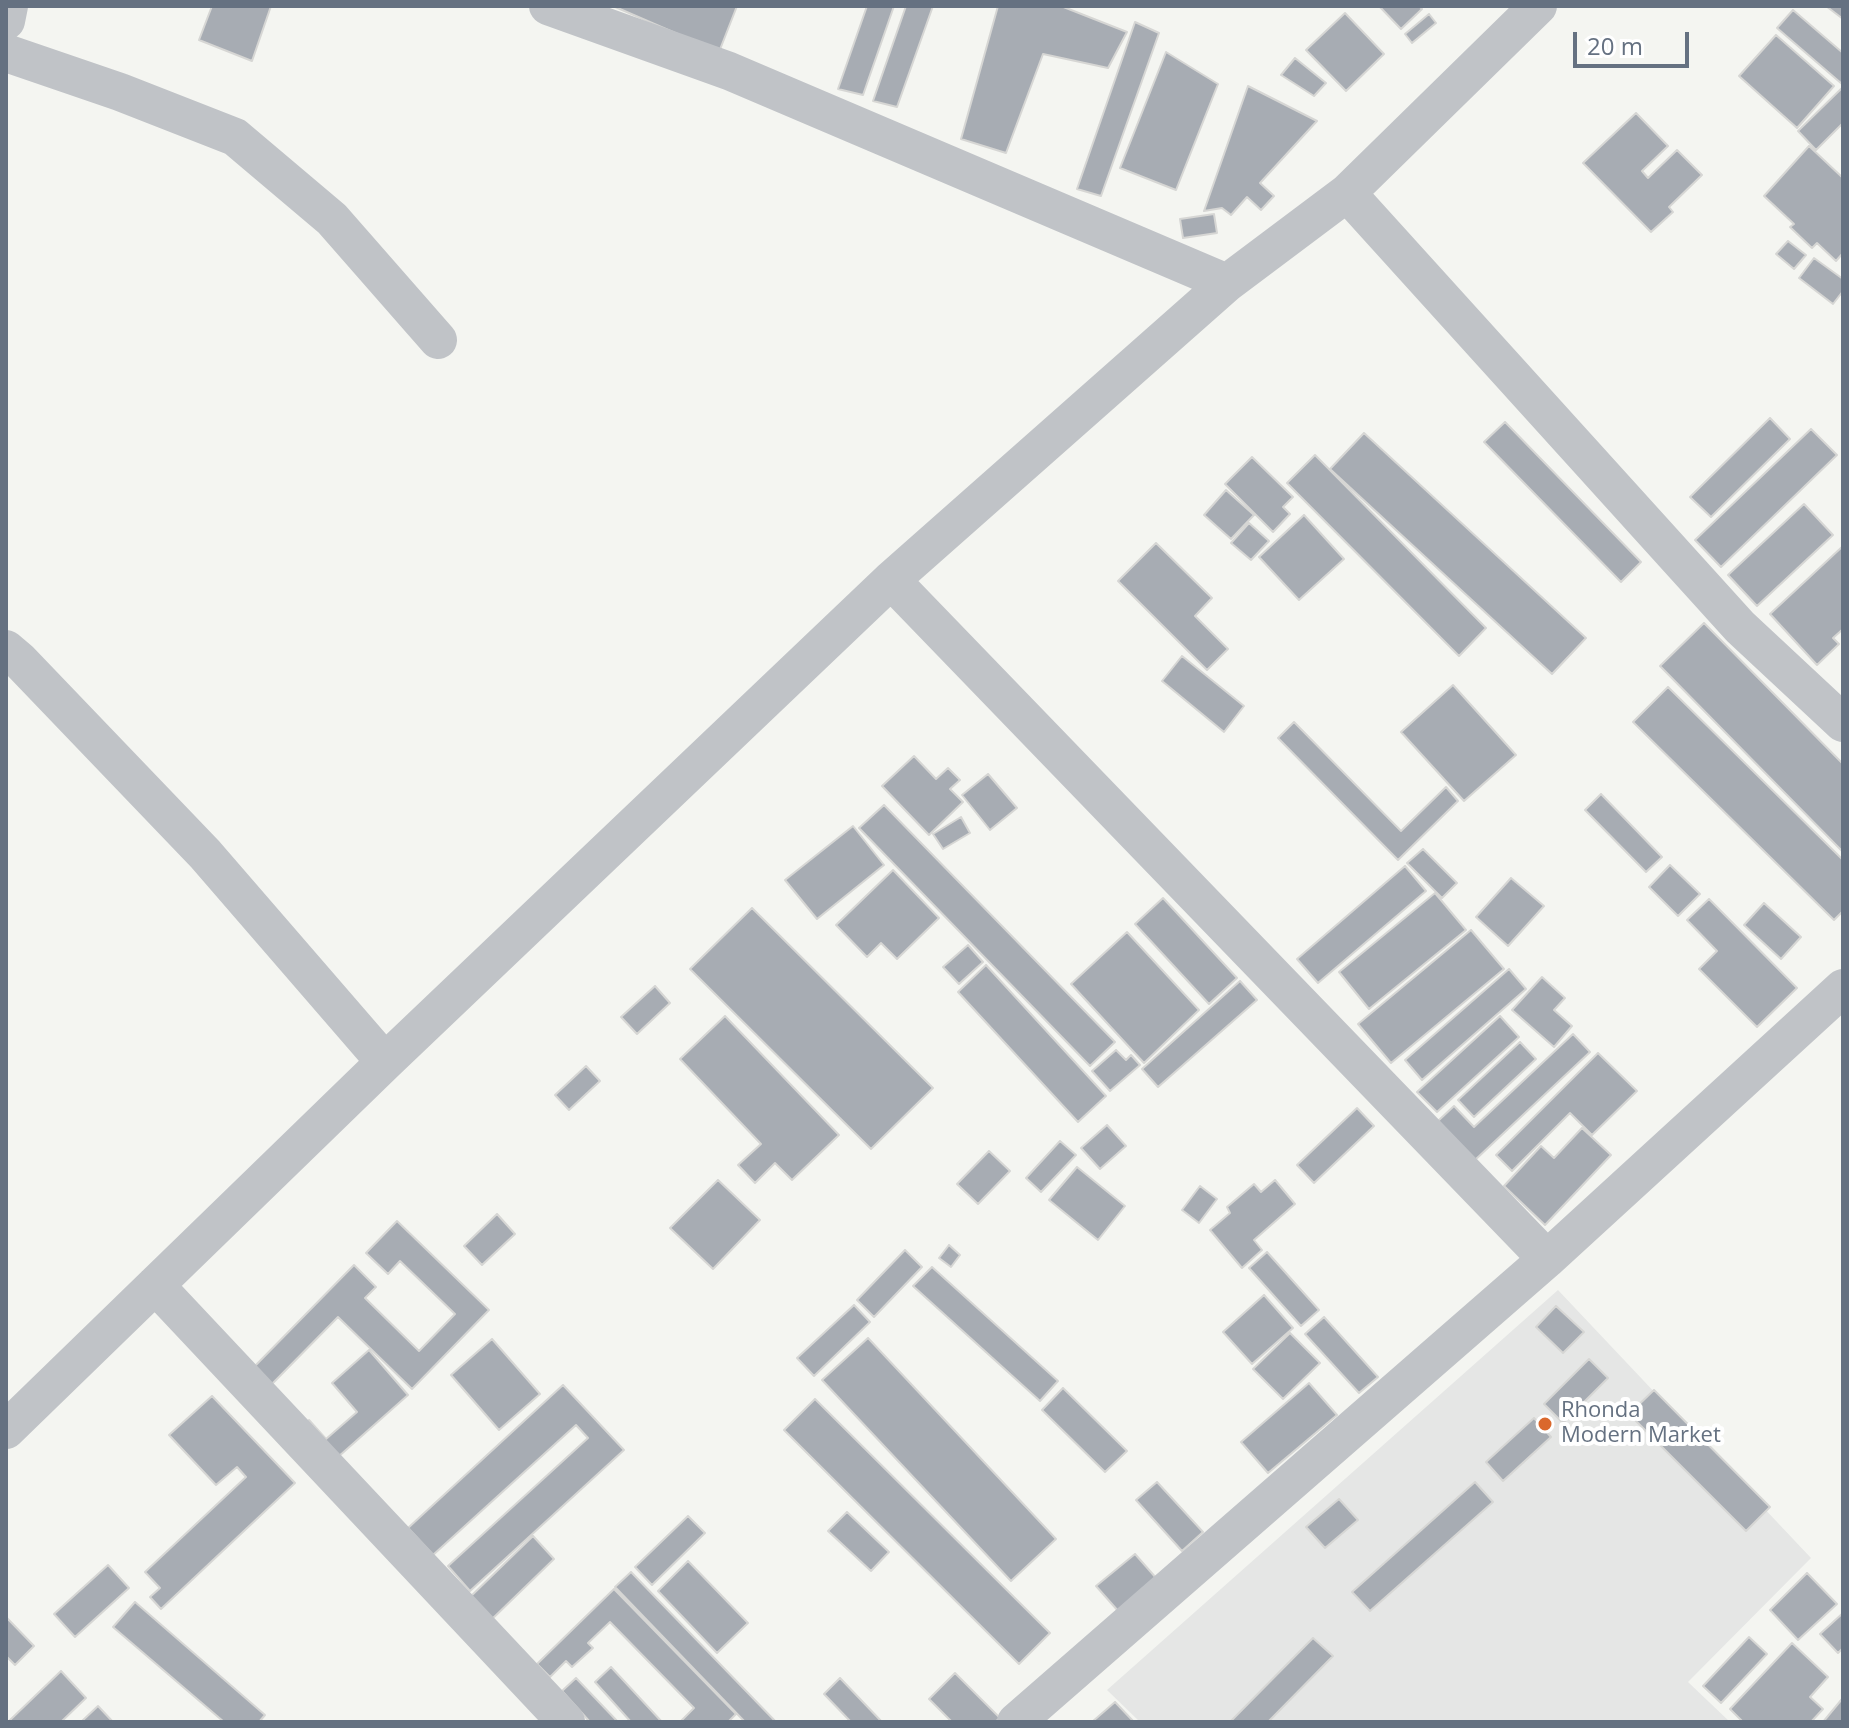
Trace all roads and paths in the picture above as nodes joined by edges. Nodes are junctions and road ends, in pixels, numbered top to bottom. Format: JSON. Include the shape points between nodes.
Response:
{"nodes":[{"id":1,"x":9,"y":6,"type":"edge"},
{"id":2,"x":548,"y":6,"type":"edge"},
{"id":3,"x":1538,"y":6,"type":"edge"},
{"id":4,"x":6,"y":21,"type":"edge"},
{"id":5,"x":6,"y":53,"type":"edge"},
{"id":6,"x":1347,"y":193,"type":"junction"},
{"id":7,"x":1227,"y":283,"type":"junction"},
{"id":8,"x":438,"y":340,"type":"dead end"},
{"id":9,"x":891,"y":580,"type":"junction"},
{"id":10,"x":6,"y":649,"type":"edge"},
{"id":11,"x":1843,"y":723,"type":"edge"},
{"id":12,"x":1843,"y":988,"type":"edge"},
{"id":13,"x":385,"y":1062,"type":"junction"},
{"id":14,"x":1547,"y":1259,"type":"junction"},
{"id":15,"x":155,"y":1285,"type":"junction"},
{"id":16,"x":6,"y":1430,"type":"edge"},
{"id":17,"x":566,"y":1722,"type":"edge"},
{"id":18,"x":1016,"y":1722,"type":"edge"}],
"edges":[{"from":1,"to":4,"type":"street"},
{"from":2,"to":7,"type":"street","via":[[729,71]]},
{"from":3,"to":6,"type":"street"},
{"from":5,"to":8,"type":"street","via":[[235,137],[332,219]]},
{"from":6,"to":7,"type":"street"},
{"from":6,"to":11,"type":"street","via":[[1740,627]]},
{"from":7,"to":9,"type":"street"},
{"from":9,"to":13,"type":"street"},
{"from":9,"to":14,"type":"street"},
{"from":10,"to":13,"type":"street","via":[[205,854]]},
{"from":12,"to":14,"type":"street"},
{"from":13,"to":15,"type":"street"},
{"from":14,"to":18,"type":"street"},
{"from":15,"to":16,"type":"street"},
{"from":15,"to":17,"type":"street"}]}
